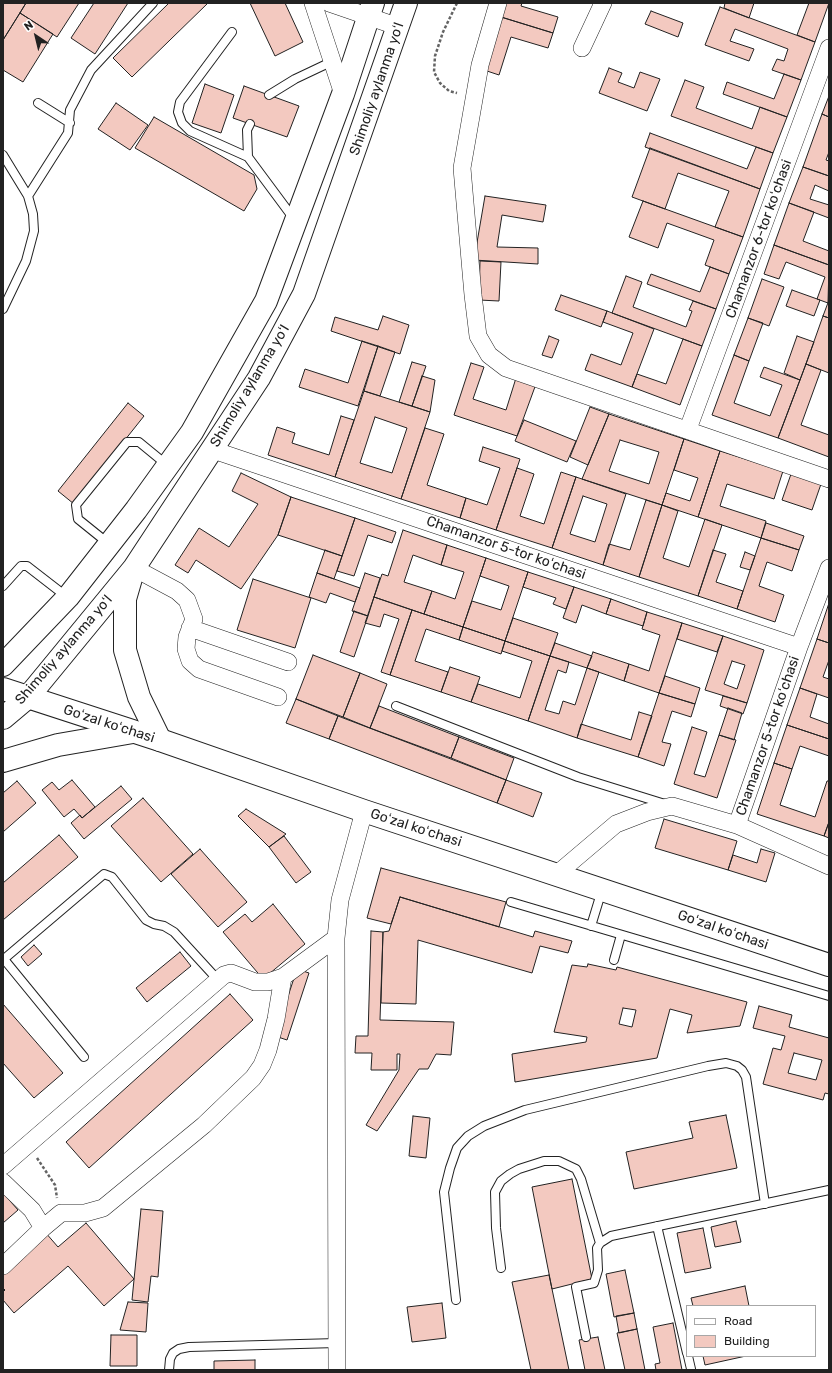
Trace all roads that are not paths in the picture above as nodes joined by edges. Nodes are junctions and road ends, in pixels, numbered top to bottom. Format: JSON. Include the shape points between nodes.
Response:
{"nodes":[{"id":1,"x":153,"y":3,"type":"edge"},
{"id":2,"x":313,"y":3,"type":"edge"},
{"id":3,"x":406,"y":3,"type":"edge"},
{"id":4,"x":498,"y":3,"type":"edge"},
{"id":5,"x":603,"y":3,"type":"edge"},
{"id":6,"x":336,"y":4,"type":"edge"},
{"id":7,"x":371,"y":10,"type":"edge"},
{"id":8,"x":399,"y":27,"type":"junction"},
{"id":9,"x":232,"y":32,"type":"dead end"},
{"id":10,"x":582,"y":48,"type":"dead end"},
{"id":11,"x":829,"y":48,"type":"edge"},
{"id":12,"x":333,"y":61,"type":"junction"},
{"id":13,"x":343,"y":94,"type":"junction"},
{"id":14,"x":269,"y":95,"type":"dead end"},
{"id":15,"x":38,"y":102,"type":"dead end"},
{"id":16,"x":70,"y":123,"type":"junction"},
{"id":17,"x":250,"y":124,"type":"dead end"},
{"id":18,"x":3,"y":155,"type":"edge"},
{"id":19,"x":248,"y":157,"type":"junction"},
{"id":20,"x":28,"y":196,"type":"junction"},
{"id":21,"x":296,"y":222,"type":"junction"},
{"id":22,"x":3,"y":309,"type":"edge"},
{"id":23,"x":688,"y":429,"type":"junction"},
{"id":24,"x":213,"y":450,"type":"junction"},
{"id":25,"x":168,"y":466,"type":"junction"},
{"id":26,"x":829,"y":479,"type":"edge"},
{"id":27,"x":109,"y":544,"type":"junction"},
{"id":28,"x":134,"y":568,"type":"junction"},
{"id":29,"x":829,"y":568,"type":"edge"},
{"id":30,"x":3,"y":586,"type":"edge"},
{"id":31,"x":68,"y":597,"type":"junction"},
{"id":32,"x":190,"y":628,"type":"junction"},
{"id":33,"x":799,"y":647,"type":"junction"},
{"id":34,"x":288,"y":662,"type":"dead end"},
{"id":35,"x":3,"y":665,"type":"edge"},
{"id":36,"x":3,"y":689,"type":"edge"},
{"id":37,"x":28,"y":697,"type":"junction"},
{"id":38,"x":278,"y":697,"type":"dead end"},
{"id":39,"x":396,"y":706,"type":"dead end"},
{"id":40,"x":3,"y":718,"type":"edge"},
{"id":41,"x":133,"y":732,"type":"junction"},
{"id":42,"x":160,"y":740,"type":"junction"},
{"id":43,"x":3,"y":761,"type":"edge"},
{"id":44,"x":672,"y":806,"type":"junction"},
{"id":45,"x":364,"y":811,"type":"junction"},
{"id":46,"x":737,"y":825,"type":"junction"},
{"id":47,"x":829,"y":866,"type":"edge"},
{"id":48,"x":557,"y":874,"type":"junction"},
{"id":49,"x":602,"y":889,"type":"junction"},
{"id":50,"x":511,"y":902,"type":"dead end"},
{"id":51,"x":591,"y":926,"type":"junction"},
{"id":52,"x":622,"y":935,"type":"junction"},
{"id":53,"x":336,"y":938,"type":"junction"},
{"id":54,"x":4,"y":958,"type":"edge"},
{"id":55,"x":614,"y":960,"type":"dead end"},
{"id":56,"x":829,"y":965,"type":"edge"},
{"id":57,"x":283,"y":978,"type":"junction"},
{"id":58,"x":218,"y":980,"type":"junction"},
{"id":59,"x":829,"y":996,"type":"edge"},
{"id":60,"x":84,"y":1057,"type":"dead end"},
{"id":61,"x":3,"y":1166,"type":"edge"},
{"id":62,"x":3,"y":1182,"type":"edge"},
{"id":63,"x":829,"y":1190,"type":"edge"},
{"id":64,"x":765,"y":1204,"type":"junction"},
{"id":65,"x":657,"y":1226,"type":"junction"},
{"id":66,"x":43,"y":1228,"type":"junction"},
{"id":67,"x":600,"y":1243,"type":"junction"},
{"id":68,"x":3,"y":1266,"type":"edge"},
{"id":69,"x":501,"y":1268,"type":"dead end"},
{"id":70,"x":456,"y":1300,"type":"dead end"},
{"id":71,"x":586,"y":1337,"type":"dead end"},
{"id":72,"x":337,"y":1343,"type":"junction"},
{"id":73,"x":686,"y":1349,"type":"edge"},
{"id":74,"x":688,"y":1357,"type":"edge"},
{"id":75,"x":691,"y":1369,"type":"edge"},
{"id":76,"x":169,"y":1370,"type":"edge"},
{"id":77,"x":337,"y":1370,"type":"edge"}],
"edges":[{"from":1,"to":16,"type":"lane","via":[[91,70],[70,110]]},
{"from":2,"to":12,"type":"street"},
{"from":3,"to":8,"type":"main road","name":"Shimoliy aylanma yoʻl"},
{"from":4,"to":23,"type":"street","via":[[480,65],[462,175],[478,336],[489,355],[506,368]]},
{"from":5,"to":10,"type":"street"},
{"from":6,"to":7,"type":"street"},
{"from":7,"to":8,"type":"street"},
{"from":7,"to":13,"type":"main road","name":"Shimoliy aylanma yoʻl"},
{"from":8,"to":24,"type":"main road","name":"Shimoliy aylanma yoʻl","via":[[304,294],[259,378]]},
{"from":9,"to":19,"type":"lane","via":[[180,102],[178,112],[182,123],[190,131]]},
{"from":11,"to":23,"type":"street","name":"Chamanzor 6-tor koʻchasi"},
{"from":12,"to":13,"type":"street"},
{"from":12,"to":14,"type":"lane"},
{"from":13,"to":21,"type":"main road","name":"Shimoliy aylanma yoʻl"},
{"from":15,"to":16,"type":"lane"},
{"from":16,"to":20,"type":"lane","via":[[68,133]]},
{"from":17,"to":19,"type":"lane","via":[[247,130]]},
{"from":18,"to":20,"type":"lane"},
{"from":19,"to":21,"type":"lane"},
{"from":20,"to":22,"type":"lane","via":[[34,231],[26,261]]},
{"from":21,"to":25,"type":"main road","name":"Shimoliy aylanma yoʻl","via":[[266,301],[192,432]]},
{"from":23,"to":26,"type":"street"},
{"from":24,"to":28,"type":"main road","name":"Shimoliy aylanma yoʻl"},
{"from":24,"to":33,"type":"street","name":"Chamanzor 5-tor koʻchasi"},
{"from":25,"to":27,"type":"main road","name":"Shimoliy aylanma yoʻl"},
{"from":25,"to":27,"type":"lane","via":[[139,442],[127,442],[76,505],[78,519]]},
{"from":27,"to":31,"type":"main road","name":"Shimoliy aylanma yoʻl"},
{"from":28,"to":32,"type":"street","via":[[177,591],[187,600],[194,619]]},
{"from":28,"to":37,"type":"main road","name":"Shimoliy aylanma yoʻl"},
{"from":28,"to":42,"type":"main road","via":[[126,599],[125,650],[138,697]]},
{"from":29,"to":33,"type":"street","name":"Chamanzor 5-tor koʻchasi"},
{"from":30,"to":31,"type":"lane","via":[[21,566],[27,566]]},
{"from":31,"to":35,"type":"main road","name":"Shimoliy aylanma yoʻl"},
{"from":32,"to":34,"type":"street"},
{"from":32,"to":38,"type":"street","via":[[186,649],[190,661],[199,669]]},
{"from":33,"to":46,"type":"street","name":"Chamanzor 5-tor koʻchasi"},
{"from":36,"to":37,"type":"main road","name":"Goʻzal koʻchasi"},
{"from":37,"to":40,"type":"main road","name":"Shimoliy aylanma yoʻl"},
{"from":37,"to":41,"type":"main road","name":"Goʻzal koʻchasi"},
{"from":39,"to":44,"type":"lane","via":[[578,777]]},
{"from":41,"to":42,"type":"main road","name":"Goʻzal koʻchasi"},
{"from":41,"to":43,"type":"main road","via":[[58,745]]},
{"from":42,"to":45,"type":"main road","name":"Goʻzal koʻchasi"},
{"from":44,"to":46,"type":"street"},
{"from":44,"to":48,"type":"street","via":[[616,824]]},
{"from":45,"to":48,"type":"main road","name":"Goʻzal koʻchasi"},
{"from":45,"to":53,"type":"street","via":[[340,900]]},
{"from":46,"to":47,"type":"street"},
{"from":48,"to":49,"type":"main road","name":"Goʻzal koʻchasi"},
{"from":49,"to":51,"type":"lane"},
{"from":49,"to":56,"type":"main road","name":"Goʻzal koʻchasi"},
{"from":50,"to":51,"type":"lane"},
{"from":51,"to":52,"type":"lane"},
{"from":52,"to":55,"type":"lane"},
{"from":52,"to":59,"type":"lane"},
{"from":53,"to":57,"type":"street"},
{"from":53,"to":72,"type":"street"},
{"from":54,"to":58,"type":"lane","via":[[104,874],[112,877],[146,920],[174,932]]},
{"from":54,"to":60,"type":"lane"},
{"from":57,"to":58,"type":"street","via":[[255,982],[231,973]]},
{"from":57,"to":66,"type":"street","via":[[268,1050],[253,1078],[204,1125],[103,1208],[85,1213],[61,1212]]},
{"from":58,"to":61,"type":"street"},
{"from":62,"to":66,"type":"street","via":[[32,1210]]},
{"from":63,"to":64,"type":"lane"},
{"from":64,"to":65,"type":"lane"},
{"from":64,"to":70,"type":"lane","via":[[746,1077],[736,1066],[726,1063],[708,1066],[525,1110],[484,1126],[468,1136],[457,1148],[444,1192]]},
{"from":65,"to":67,"type":"lane","via":[[611,1236]]},
{"from":65,"to":73,"type":"lane"},
{"from":66,"to":68,"type":"street"},
{"from":67,"to":69,"type":"lane","via":[[576,1169],[559,1161],[544,1161],[510,1174],[501,1181],[495,1192]]},
{"from":67,"to":71,"type":"lane","via":[[597,1248],[598,1270],[594,1283],[576,1287]]},
{"from":72,"to":76,"type":"lane","via":[[189,1347],[174,1353],[170,1359]]},
{"from":72,"to":77,"type":"street"},
{"from":74,"to":75,"type":"lane"}]}
